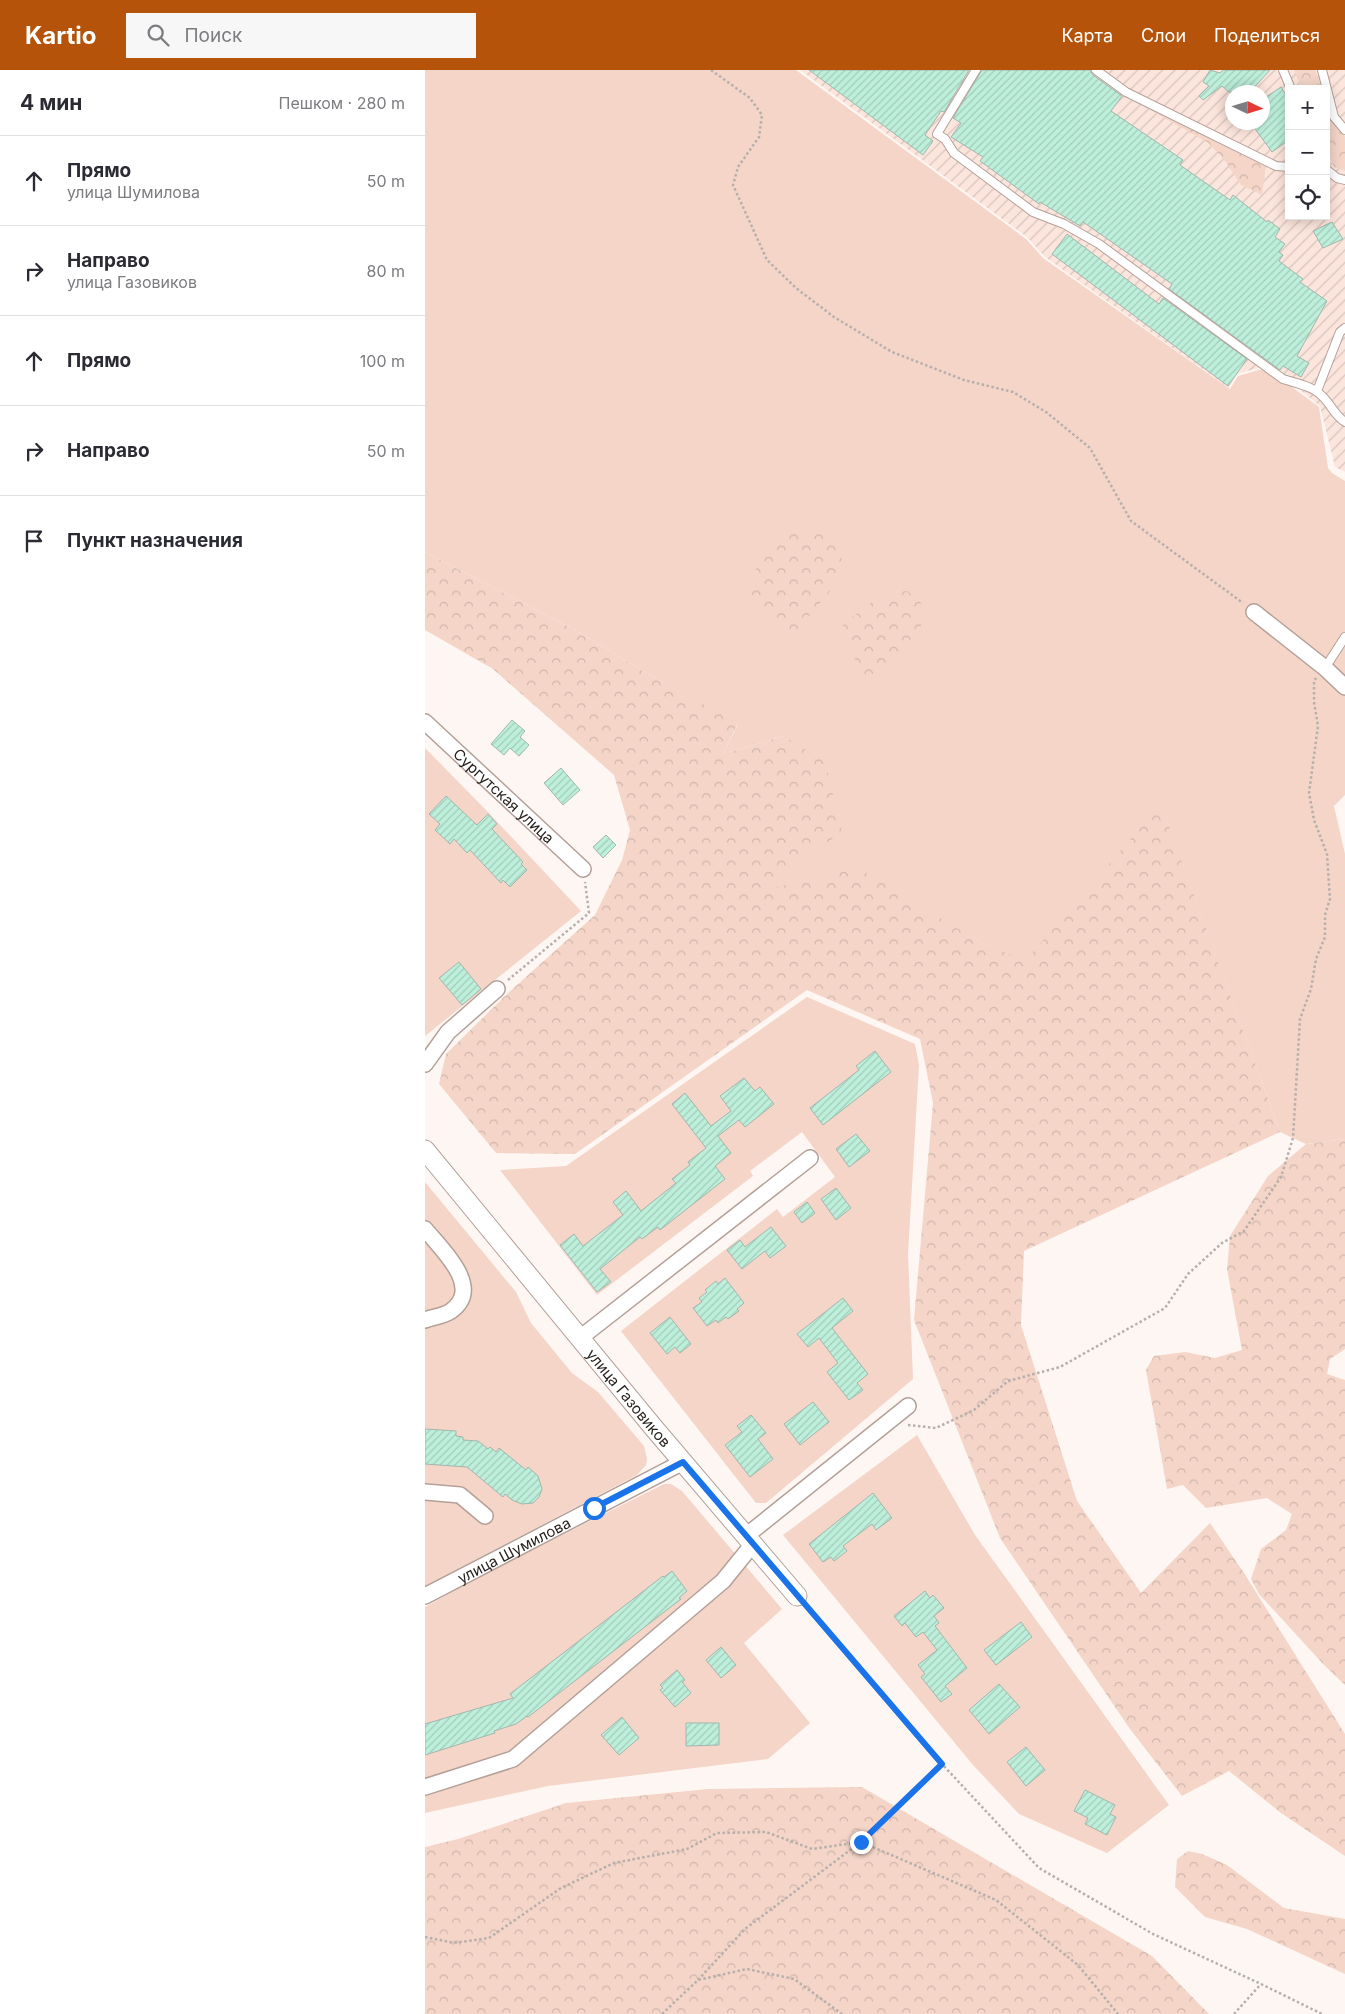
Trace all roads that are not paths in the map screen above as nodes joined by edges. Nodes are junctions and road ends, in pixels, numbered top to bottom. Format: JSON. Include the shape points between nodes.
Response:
{"nodes":[{"id":1,"x":976,"y":70,"type":"edge"},
{"id":2,"x":1096,"y":70,"type":"edge"},
{"id":3,"x":1283,"y":70,"type":"edge"},
{"id":4,"x":1322,"y":70,"type":"edge"},
{"id":5,"x":1289,"y":85,"type":"edge"},
{"id":6,"x":1345,"y":130,"type":"edge"},
{"id":7,"x":1285,"y":167,"type":"edge"},
{"id":8,"x":1330,"y":172,"type":"edge"},
{"id":9,"x":1345,"y":180,"type":"edge"},
{"id":10,"x":1345,"y":328,"type":"edge"},
{"id":11,"x":1317,"y":391,"type":"junction"},
{"id":12,"x":1345,"y":422,"type":"edge"},
{"id":13,"x":1254,"y":612,"type":"road end"},
{"id":14,"x":1345,"y":637,"type":"edge"},
{"id":15,"x":1325,"y":668,"type":"junction"},
{"id":16,"x":1345,"y":687,"type":"edge"},
{"id":17,"x":425,"y":722,"type":"edge"},
{"id":18,"x":583,"y":869,"type":"road end"},
{"id":19,"x":497,"y":989,"type":"road end"},
{"id":20,"x":425,"y":1064,"type":"edge"},
{"id":21,"x":427,"y":1156,"type":"edge"},
{"id":22,"x":810,"y":1158,"type":"dead end"},
{"id":23,"x":425,"y":1228,"type":"edge"},
{"id":24,"x":425,"y":1320,"type":"edge"},
{"id":25,"x":580,"y":1338,"type":"junction"},
{"id":26,"x":908,"y":1406,"type":"dead end"},
{"id":27,"x":683,"y":1462,"type":"junction"},
{"id":28,"x":425,"y":1492,"type":"edge"},
{"id":29,"x":485,"y":1516,"type":"dead end"},
{"id":30,"x":750,"y":1540,"type":"junction"},
{"id":31,"x":425,"y":1596,"type":"edge"},
{"id":32,"x":797,"y":1596,"type":"road end"},
{"id":33,"x":425,"y":1787,"type":"edge"}],
"edges":[{"from":1,"to":11,"type":"lane","via":[[937,134],[945,139],[954,153],[1033,212],[1064,224],[1099,244],[1283,379]]},
{"from":2,"to":7,"type":"lane","via":[[1143,101],[1277,166]]},
{"from":3,"to":5,"type":"lane"},
{"from":4,"to":6,"type":"lane","via":[[1335,117]]},
{"from":8,"to":9,"type":"lane"},
{"from":10,"to":11,"type":"lane","via":[[1340,332]]},
{"from":11,"to":12,"type":"lane"},
{"from":13,"to":15,"type":"street"},
{"from":14,"to":15,"type":"lane"},
{"from":15,"to":16,"type":"street"},
{"from":17,"to":18,"type":"street","name":"Сургутская улица"},
{"from":19,"to":20,"type":"street","via":[[448,1032]]},
{"from":21,"to":25,"type":"street","name":"улица Газовиков"},
{"from":22,"to":25,"type":"street","name":"улица Газовиков"},
{"from":23,"to":24,"type":"street","via":[[463,1281],[460,1301],[451,1311]]},
{"from":25,"to":27,"type":"street","name":"улица Газовиков"},
{"from":26,"to":30,"type":"street"},
{"from":27,"to":30,"type":"street","name":"улица Газовиков"},
{"from":27,"to":31,"type":"street","name":"улица Шумилова"},
{"from":28,"to":29,"type":"street","via":[[460,1496]]},
{"from":30,"to":32,"type":"street","name":"улица Газовиков"},
{"from":30,"to":33,"type":"street","via":[[723,1581],[513,1759]]}]}
